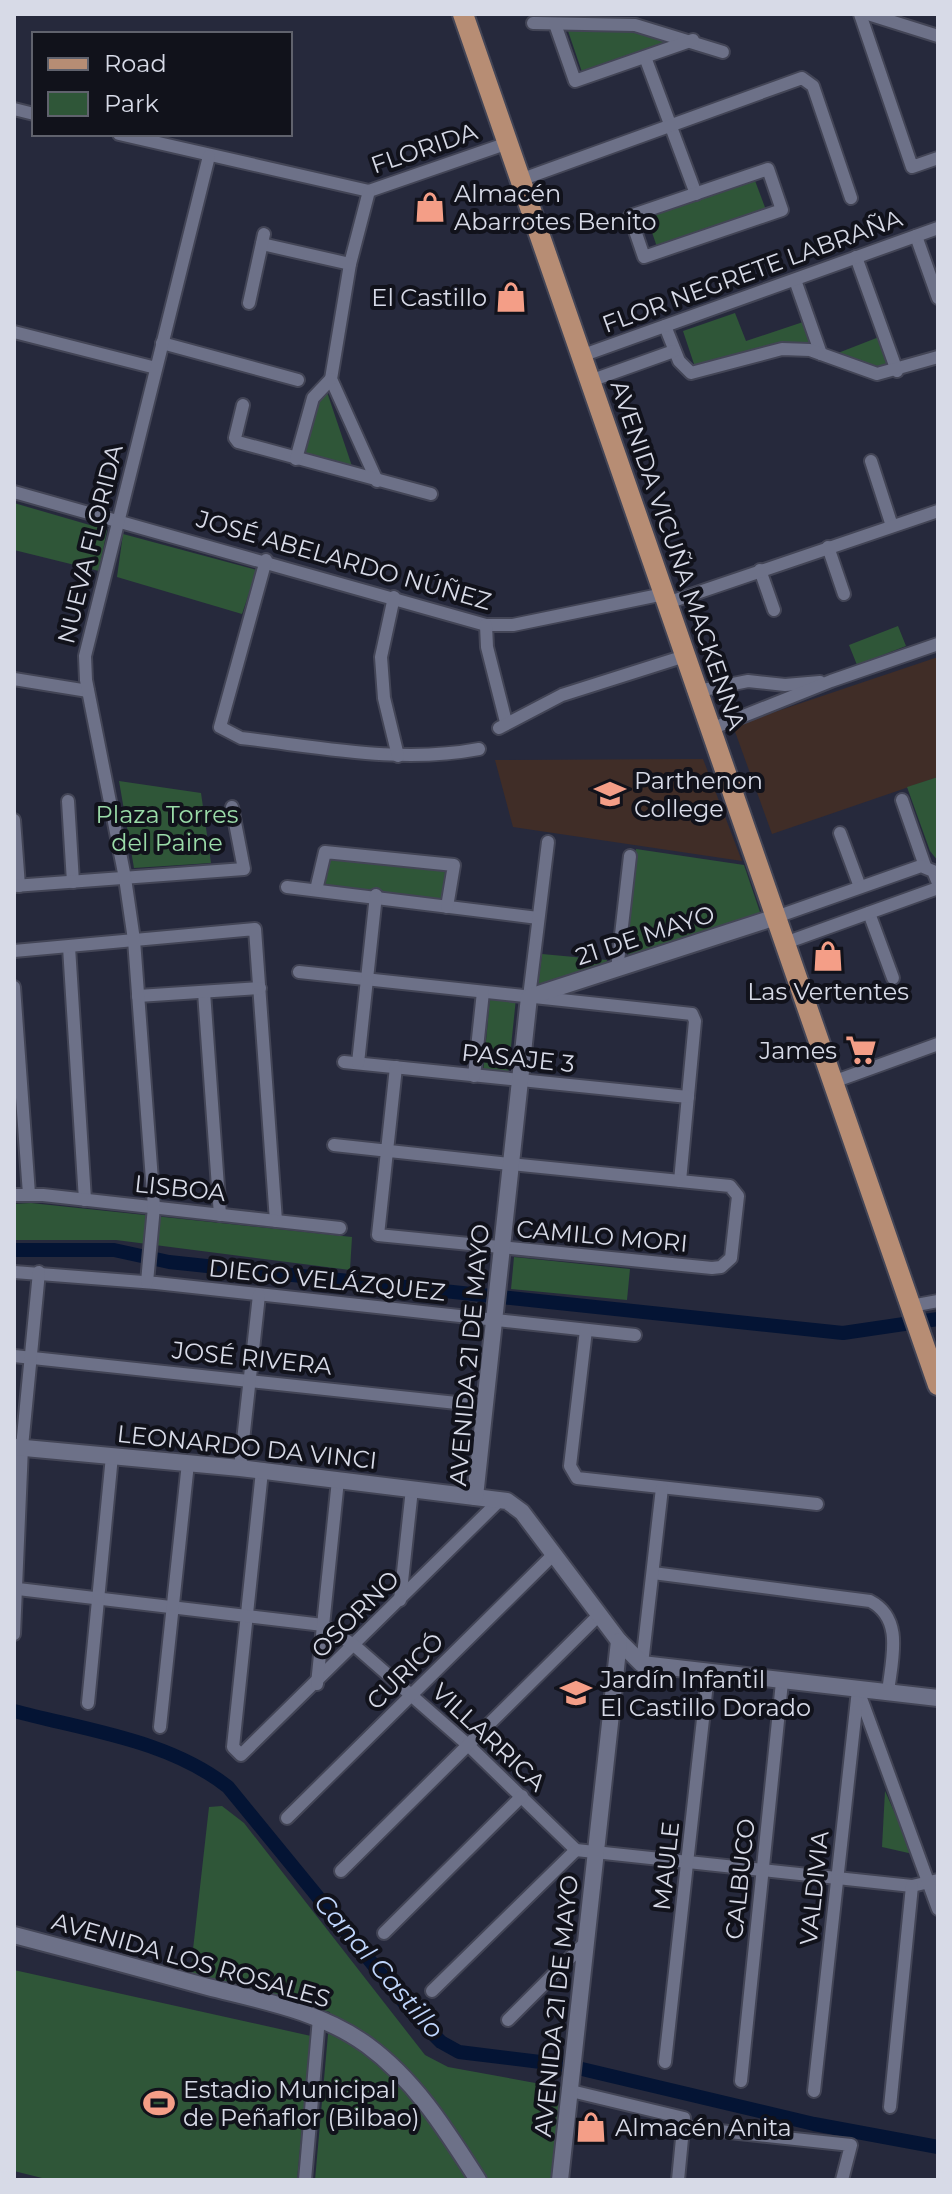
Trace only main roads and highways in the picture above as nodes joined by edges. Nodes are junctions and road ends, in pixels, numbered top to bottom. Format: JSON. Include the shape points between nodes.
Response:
{"nodes":[{"id":1,"x":463,"y":14,"type":"edge"},
{"id":2,"x":938,"y":1385,"type":"edge"}],
"edges":[{"from":1,"to":2,"type":"main road","name":"AVENIDA VICUÑA MACKENNA"}]}
